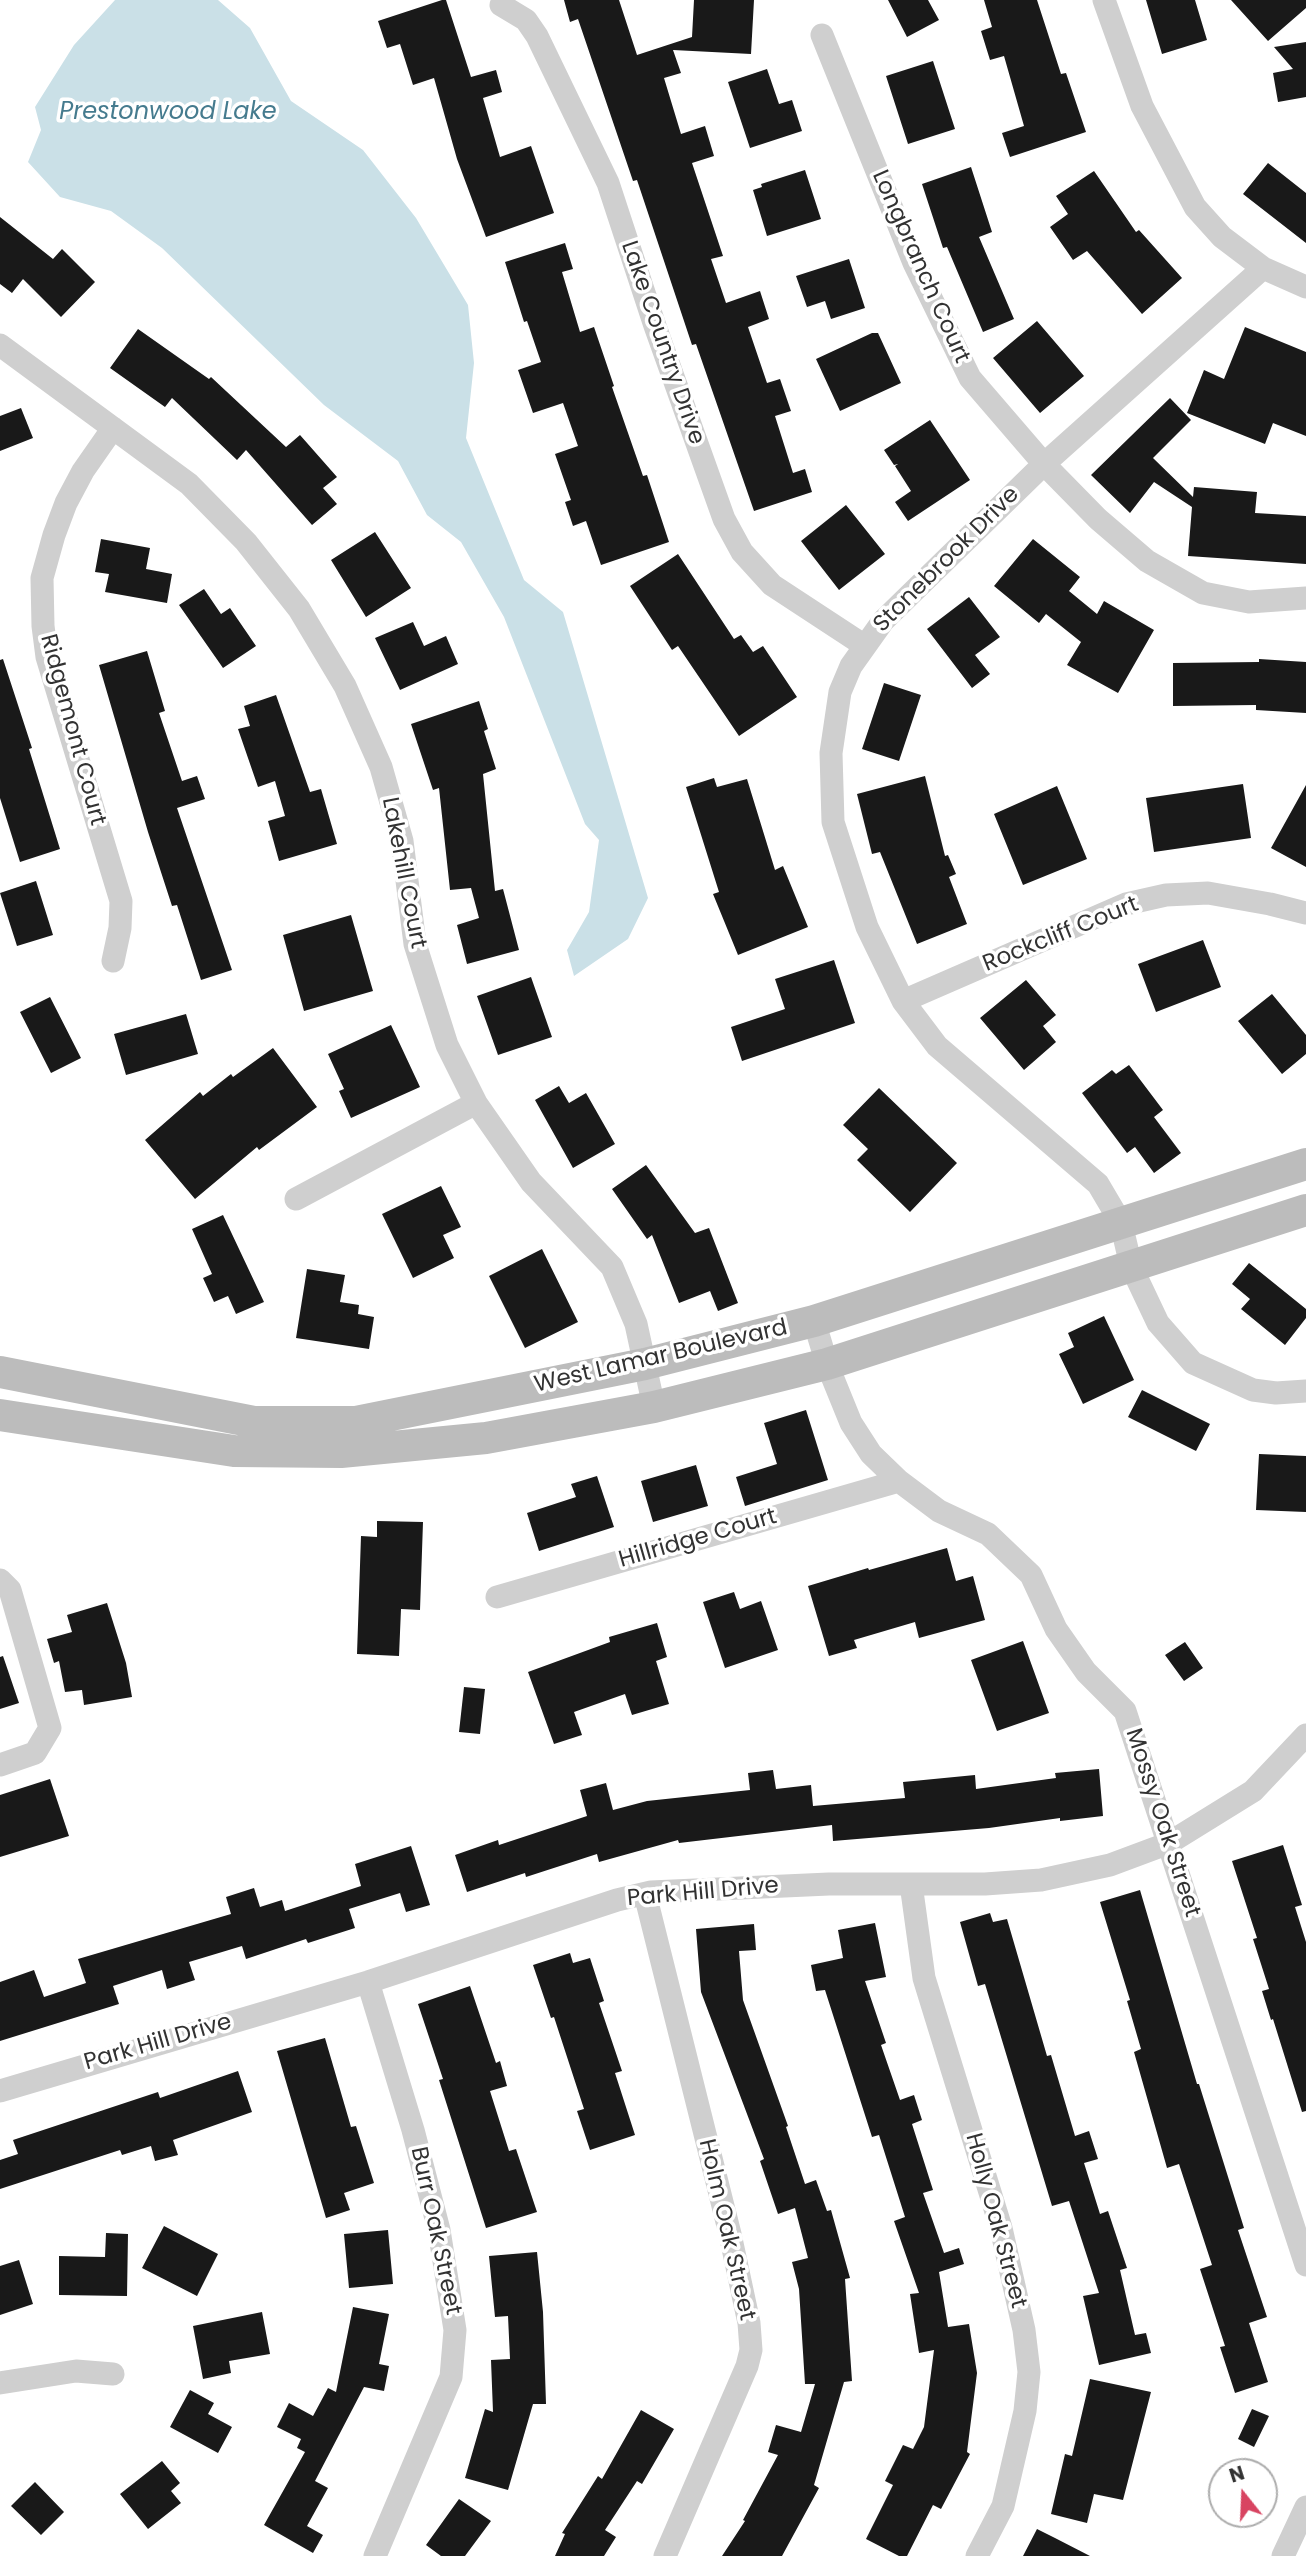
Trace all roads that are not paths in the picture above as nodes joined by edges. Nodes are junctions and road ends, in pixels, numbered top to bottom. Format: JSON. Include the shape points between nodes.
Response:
{"nodes":[{"id":1,"x":1104,"y":0,"type":"edge"},
{"id":2,"x":501,"y":5,"type":"dead end"},
{"id":3,"x":822,"y":35,"type":"dead end"},
{"id":4,"x":1263,"y":268,"type":"junction"},
{"id":5,"x":1306,"y":287,"type":"edge"},
{"id":6,"x":0,"y":345,"type":"edge"},
{"id":7,"x":113,"y":428,"type":"junction"},
{"id":8,"x":1044,"y":464,"type":"junction"},
{"id":9,"x":1306,"y":597,"type":"edge"},
{"id":10,"x":865,"y":646,"type":"junction"},
{"id":11,"x":1306,"y":913,"type":"edge"},
{"id":12,"x":113,"y":961,"type":"dead end"},
{"id":13,"x":903,"y":1001,"type":"junction"},
{"id":14,"x":476,"y":1102,"type":"junction"},
{"id":15,"x":1306,"y":1164,"type":"edge"},
{"id":16,"x":296,"y":1199,"type":"dead end"},
{"id":17,"x":1306,"y":1210,"type":"edge"},
{"id":18,"x":1121,"y":1223,"type":"junction"},
{"id":19,"x":1131,"y":1266,"type":"junction"},
{"id":20,"x":814,"y":1321,"type":"junction"},
{"id":21,"x":645,"y":1364,"type":"junction"},
{"id":22,"x":827,"y":1364,"type":"junction"},
{"id":23,"x":0,"y":1372,"type":"edge"},
{"id":24,"x":1306,"y":1391,"type":"edge"},
{"id":25,"x":654,"y":1407,"type":"junction"},
{"id":26,"x":0,"y":1415,"type":"edge"},
{"id":27,"x":899,"y":1481,"type":"junction"},
{"id":28,"x":0,"y":1580,"type":"edge"},
{"id":29,"x":497,"y":1597,"type":"dead end"},
{"id":30,"x":1306,"y":1735,"type":"edge"},
{"id":31,"x":0,"y":1765,"type":"edge"},
{"id":32,"x":1169,"y":1843,"type":"junction"},
{"id":33,"x":911,"y":1884,"type":"junction"},
{"id":34,"x":645,"y":1894,"type":"junction"},
{"id":35,"x":368,"y":1982,"type":"junction"},
{"id":36,"x":0,"y":2091,"type":"edge"},
{"id":37,"x":1306,"y":2265,"type":"edge"},
{"id":38,"x":113,"y":2374,"type":"dead end"},
{"id":39,"x":0,"y":2383,"type":"edge"},
{"id":40,"x":1306,"y":2507,"type":"edge"},
{"id":41,"x":375,"y":2556,"type":"edge"},
{"id":42,"x":665,"y":2556,"type":"edge"},
{"id":43,"x":977,"y":2556,"type":"edge"},
{"id":44,"x":1283,"y":2556,"type":"edge"}],
"edges":[{"from":1,"to":4,"type":"street","via":[[1142,106],[1195,207],[1222,237]]},
{"from":2,"to":10,"type":"street","name":"Lake Country Drive","via":[[526,20],[537,36],[608,183],[724,519],[742,552],[772,585]]},
{"from":3,"to":8,"type":"street","name":"Longbranch Court","via":[[914,263],[970,378]]},
{"from":4,"to":5,"type":"street"},
{"from":4,"to":8,"type":"street","name":"Stonebrook Drive"},
{"from":6,"to":7,"type":"street","name":"Lakehill Court"},
{"from":7,"to":12,"type":"street","name":"Ridgemont Court","via":[[66,503],[42,578],[47,657],[121,901]]},
{"from":7,"to":14,"type":"street","name":"Lakehill Court","via":[[189,484],[246,542],[299,609],[345,685],[381,767],[402,841],[415,944],[447,1045]]},
{"from":8,"to":9,"type":"street","name":"Longbranch Court","via":[[1147,561],[1203,593],[1249,602]]},
{"from":8,"to":10,"type":"street","name":"Stonebrook Drive","via":[[883,621]]},
{"from":10,"to":13,"type":"street","name":"Stonebrook Drive","via":[[840,692],[831,754],[833,822],[867,927]]},
{"from":11,"to":13,"type":"street","name":"Rockcliff Court","via":[[1208,893],[1166,895],[1126,904]]},
{"from":13,"to":18,"type":"street","name":"Stonebrook Drive","via":[[937,1046],[1098,1184]]},
{"from":14,"to":16,"type":"street"},
{"from":14,"to":21,"type":"street","name":"Lakehill Court","via":[[531,1182],[612,1267],[636,1324]]},
{"from":15,"to":18,"type":"main road","name":"West Lamar Boulevard"},
{"from":17,"to":19,"type":"main road","name":"West Lamar Boulevard"},
{"from":18,"to":19,"type":"street","name":"Stonebrook Drive"},
{"from":18,"to":20,"type":"main road","name":"West Lamar Boulevard"},
{"from":19,"to":22,"type":"main road","name":"West Lamar Boulevard"},
{"from":19,"to":24,"type":"street","name":"Stonebrook Drive","via":[[1158,1323],[1194,1363],[1253,1390]]},
{"from":20,"to":21,"type":"main road","name":"West Lamar Boulevard"},
{"from":20,"to":22,"type":"street","name":"Mossy Oak Street"},
{"from":21,"to":23,"type":"main road","name":"West Lamar Boulevard","via":[[356,1422],[254,1422]]},
{"from":21,"to":25,"type":"street","name":"Lakehill Court"},
{"from":22,"to":25,"type":"main road","name":"West Lamar Boulevard"},
{"from":22,"to":27,"type":"street","name":"Mossy Oak Street","via":[[851,1423],[871,1454]]},
{"from":25,"to":26,"type":"main road","name":"West Lamar Boulevard","via":[[486,1438],[341,1452],[234,1451]]},
{"from":27,"to":29,"type":"street","name":"Hillridge Court"},
{"from":27,"to":32,"type":"street","name":"Mossy Oak Street","via":[[939,1511],[988,1534],[1031,1575],[1056,1629],[1086,1672],[1125,1711]]},
{"from":28,"to":31,"type":"street","via":[[10,1590],[50,1728],[35,1754]]},
{"from":30,"to":32,"type":"street","name":"Park Hill Drive","via":[[1253,1791]]},
{"from":32,"to":33,"type":"street","name":"Park Hill Drive","via":[[1110,1865],[1041,1880]]},
{"from":32,"to":37,"type":"street","name":"Mossy Oak Street"},
{"from":33,"to":34,"type":"street","name":"Park Hill Drive"},
{"from":33,"to":43,"type":"street","name":"Holly Oak Street","via":[[924,1978],[1001,2228],[1030,2372],[1003,2506]]},
{"from":34,"to":35,"type":"street","name":"Park Hill Drive"},
{"from":34,"to":42,"type":"street","name":"Holm Oak Street","via":[[730,2234],[751,2350]]},
{"from":35,"to":36,"type":"street","name":"Park Hill Drive"},
{"from":35,"to":41,"type":"street","name":"Burr Oak Street","via":[[439,2230],[455,2330],[451,2377]]},
{"from":38,"to":39,"type":"street","via":[[76,2371]]},
{"from":40,"to":44,"type":"street"}]}
